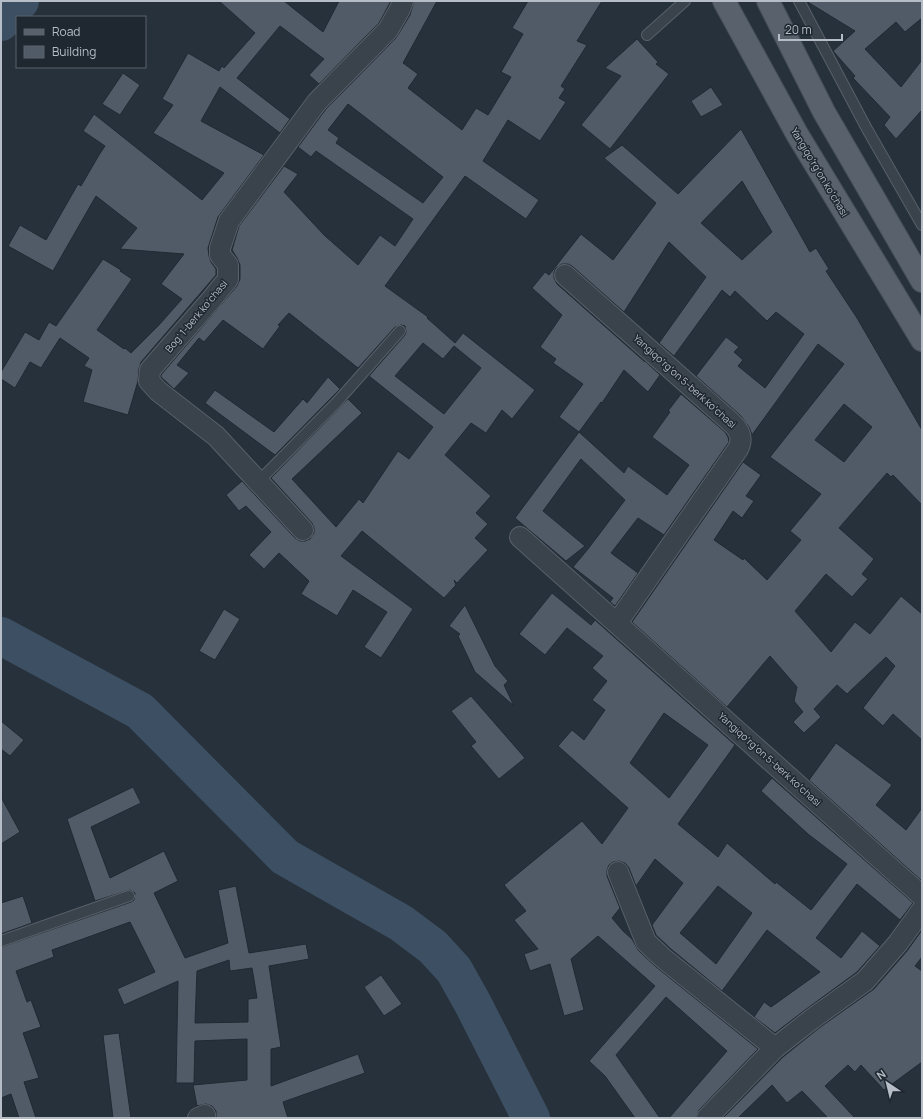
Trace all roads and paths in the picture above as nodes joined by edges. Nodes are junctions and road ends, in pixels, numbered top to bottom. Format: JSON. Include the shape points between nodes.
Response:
{"nodes":[{"id":1,"x":403,"y":1,"type":"edge"},
{"id":2,"x":685,"y":1,"type":"edge"},
{"id":3,"x":724,"y":1,"type":"edge"},
{"id":4,"x":768,"y":1,"type":"edge"},
{"id":5,"x":799,"y":1,"type":"edge"},
{"id":6,"x":647,"y":35,"type":"dead end"},
{"id":7,"x":922,"y":225,"type":"edge"},
{"id":8,"x":565,"y":275,"type":"dead end"},
{"id":9,"x":922,"y":281,"type":"edge"},
{"id":10,"x":400,"y":331,"type":"dead end"},
{"id":11,"x":922,"y":340,"type":"edge"},
{"id":12,"x":258,"y":481,"type":"junction"},
{"id":13,"x":303,"y":530,"type":"dead end"},
{"id":14,"x":520,"y":538,"type":"dead end"},
{"id":15,"x":617,"y":623,"type":"junction"},
{"id":16,"x":618,"y":872,"type":"dead end"},
{"id":17,"x":129,"y":896,"type":"dead end"},
{"id":18,"x":922,"y":896,"type":"edge"},
{"id":19,"x":922,"y":910,"type":"edge"},
{"id":20,"x":1,"y":941,"type":"edge"},
{"id":21,"x":775,"y":1048,"type":"junction"},
{"id":22,"x":707,"y":1118,"type":"edge"}],
"edges":[{"from":1,"to":12,"type":"street","name":"Bogʻ 1-berk koʻchasi","via":[[388,30],[317,102],[229,221],[220,248],[220,256],[228,265],[228,278],[150,370],[149,381],[158,391],[216,436]]},
{"from":2,"to":6,"type":"lane"},
{"from":3,"to":11,"type":"main road","name":"Yangiqoʻrgʻon koʻchasi","via":[[797,134]]},
{"from":4,"to":9,"type":"main road","via":[[824,112]]},
{"from":5,"to":7,"type":"lane","via":[[867,129]]},
{"from":8,"to":15,"type":"street","name":"Yangiqoʻrgʻon 5-berk koʻchasi","via":[[733,424],[741,438],[738,449]]},
{"from":10,"to":12,"type":"lane","via":[[337,402]]},
{"from":12,"to":13,"type":"street","name":"Bogʻ 1-berk koʻchasi"},
{"from":14,"to":15,"type":"street","name":"Yangiqoʻrgʻon 5-berk koʻchasi"},
{"from":15,"to":18,"type":"street","name":"Yangiqoʻrgʻon 5-berk koʻchasi"},
{"from":16,"to":21,"type":"street","via":[[646,942]]},
{"from":17,"to":20,"type":"lane"},
{"from":19,"to":21,"type":"street","via":[[865,981]]},
{"from":21,"to":22,"type":"street"}]}
